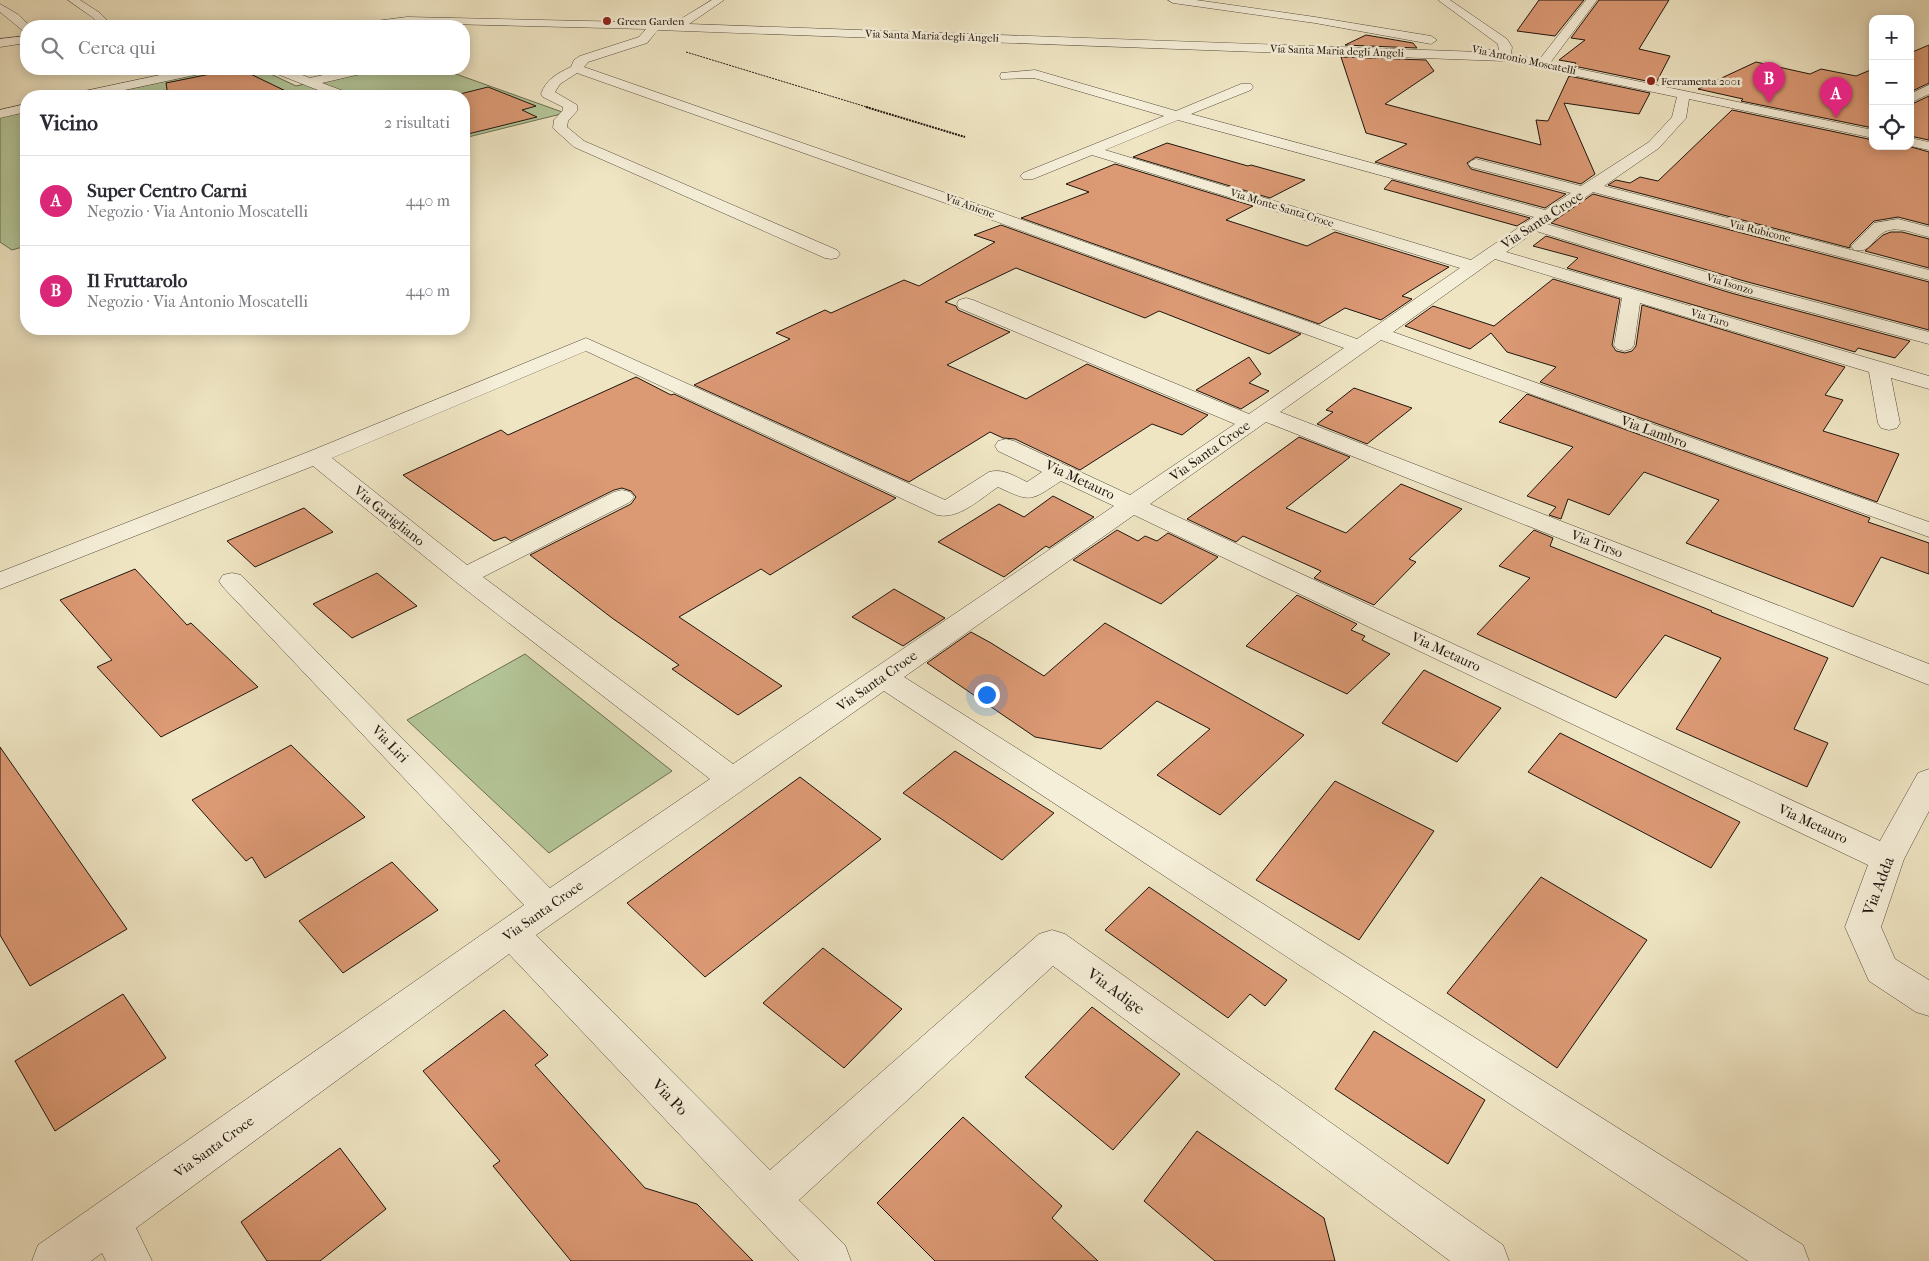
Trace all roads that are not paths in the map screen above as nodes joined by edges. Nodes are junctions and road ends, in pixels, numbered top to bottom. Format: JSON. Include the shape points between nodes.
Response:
{"nodes":[{"id":1,"x":73,"y":0,"type":"edge"},
{"id":2,"x":719,"y":0,"type":"edge"},
{"id":3,"x":1173,"y":0,"type":"edge"},
{"id":4,"x":1443,"y":0,"type":"edge"},
{"id":5,"x":1592,"y":0,"type":"edge"},
{"id":6,"x":0,"y":7,"type":"edge"},
{"id":7,"x":101,"y":20,"type":"edge"},
{"id":8,"x":20,"y":22,"type":"edge"},
{"id":9,"x":470,"y":23,"type":"edge"},
{"id":10,"x":488,"y":24,"type":"junction"},
{"id":11,"x":676,"y":27,"type":"junction"},
{"id":12,"x":651,"y":31,"type":"junction"},
{"id":13,"x":472,"y":33,"type":"dead end"},
{"id":14,"x":20,"y":41,"type":"edge"},
{"id":15,"x":0,"y":43,"type":"edge"},
{"id":16,"x":1504,"y":56,"type":"junction"},
{"id":17,"x":1543,"y":64,"type":"junction"},
{"id":18,"x":577,"y":69,"type":"junction"},
{"id":19,"x":176,"y":75,"type":"edge"},
{"id":20,"x":291,"y":75,"type":"edge"},
{"id":21,"x":339,"y":75,"type":"edge"},
{"id":22,"x":1006,"y":76,"type":"dead end"},
{"id":23,"x":308,"y":82,"type":"junction"},
{"id":24,"x":1246,"y":87,"type":"dead end"},
{"id":25,"x":1929,"y":89,"type":"edge"},
{"id":26,"x":108,"y":90,"type":"edge"},
{"id":27,"x":329,"y":90,"type":"edge"},
{"id":28,"x":1684,"y":93,"type":"junction"},
{"id":29,"x":1914,"y":97,"type":"edge"},
{"id":30,"x":20,"y":109,"type":"edge"},
{"id":31,"x":0,"y":114,"type":"edge"},
{"id":32,"x":1177,"y":115,"type":"junction"},
{"id":33,"x":1869,"y":122,"type":"edge"},
{"id":34,"x":1854,"y":130,"type":"junction"},
{"id":35,"x":1869,"y":133,"type":"edge"},
{"id":36,"x":1914,"y":143,"type":"edge"},
{"id":37,"x":1929,"y":146,"type":"edge"},
{"id":38,"x":1091,"y":150,"type":"junction"},
{"id":39,"x":1476,"y":164,"type":"dead end"},
{"id":40,"x":1028,"y":176,"type":"dead end"},
{"id":41,"x":1588,"y":190,"type":"junction"},
{"id":42,"x":1541,"y":220,"type":"junction"},
{"id":43,"x":1929,"y":232,"type":"edge"},
{"id":44,"x":1860,"y":246,"type":"dead end"},
{"id":45,"x":831,"y":254,"type":"dead end"},
{"id":46,"x":1482,"y":259,"type":"junction"},
{"id":47,"x":1929,"y":274,"type":"edge"},
{"id":48,"x":1632,"y":294,"type":"junction"},
{"id":49,"x":966,"y":304,"type":"dead end"},
{"id":50,"x":1929,"y":338,"type":"edge"},
{"id":51,"x":1370,"y":340,"type":"junction"},
{"id":52,"x":1624,"y":345,"type":"dead end"},
{"id":53,"x":1878,"y":367,"type":"junction"},
{"id":54,"x":1929,"y":383,"type":"edge"},
{"id":55,"x":1258,"y":419,"type":"junction"},
{"id":56,"x":1889,"y":423,"type":"dead end"},
{"id":57,"x":1006,"y":446,"type":"dead end"},
{"id":58,"x":316,"y":457,"type":"junction"},
{"id":59,"x":1059,"y":470,"type":"junction"},
{"id":60,"x":622,"y":498,"type":"dead end"},
{"id":61,"x":1132,"y":505,"type":"junction"},
{"id":62,"x":1929,"y":530,"type":"edge"},
{"id":63,"x":465,"y":576,"type":"junction"},
{"id":64,"x":0,"y":581,"type":"edge"},
{"id":65,"x":232,"y":581,"type":"dead end"},
{"id":66,"x":1929,"y":675,"type":"edge"},
{"id":67,"x":883,"y":677,"type":"junction"},
{"id":68,"x":733,"y":780,"type":"junction"},
{"id":69,"x":1929,"y":781,"type":"edge"},
{"id":70,"x":1887,"y":859,"type":"junction"},
{"id":71,"x":548,"y":908,"type":"junction"},
{"id":72,"x":511,"y":933,"type":"junction"},
{"id":73,"x":1929,"y":1000,"type":"edge"},
{"id":74,"x":769,"y":1199,"type":"junction"},
{"id":75,"x":109,"y":1223,"type":"junction"},
{"id":76,"x":54,"y":1261,"type":"edge"},
{"id":77,"x":130,"y":1261,"type":"edge"},
{"id":78,"x":829,"y":1261,"type":"edge"},
{"id":79,"x":1487,"y":1261,"type":"edge"},
{"id":80,"x":1787,"y":1261,"type":"edge"}],
"edges":[{"from":1,"to":7,"type":"street"},
{"from":2,"to":11,"type":"street"},
{"from":3,"to":16,"type":"street","name":"Via Antonio Moscatelli","via":[[1356,27]]},
{"from":4,"to":16,"type":"street","via":[[1503,42],[1506,47]]},
{"from":5,"to":17,"type":"street"},
{"from":6,"to":8,"type":"street"},
{"from":9,"to":10,"type":"street","name":"Via Santa Maria degli Angeli"},
{"from":10,"to":12,"type":"street","name":"Via Santa Maria degli Angeli"},
{"from":10,"to":13,"type":"street","via":[[495,30]]},
{"from":11,"to":12,"type":"street","name":"Via Santa Maria degli Angeli"},
{"from":11,"to":16,"type":"street","name":"Via Santa Maria degli Angeli"},
{"from":12,"to":18,"type":"street","via":[[643,40],[584,59],[578,63]]},
{"from":14,"to":15,"type":"street"},
{"from":16,"to":17,"type":"street","name":"Via Antonio Moscatelli"},
{"from":17,"to":28,"type":"street","name":"Via Antonio Moscatelli"},
{"from":18,"to":45,"type":"street","via":[[562,76],[550,87],[548,94],[570,105],[560,128],[579,144]]},
{"from":18,"to":51,"type":"street","name":"Via Aniene","via":[[957,202]]},
{"from":19,"to":26,"type":"street"},
{"from":20,"to":23,"type":"street"},
{"from":21,"to":23,"type":"street"},
{"from":22,"to":32,"type":"street","name":"Via Isonzo","via":[[1036,74]]},
{"from":23,"to":27,"type":"street"},
{"from":24,"to":32,"type":"street"},
{"from":25,"to":29,"type":"street"},
{"from":28,"to":34,"type":"street","name":"Via Antonio Moscatelli"},
{"from":28,"to":41,"type":"street","name":"Via Santa Croce","via":[[1679,118],[1654,145]]},
{"from":30,"to":31,"type":"street"},
{"from":32,"to":38,"type":"street"},
{"from":32,"to":42,"type":"street","name":"Via Isonzo"},
{"from":33,"to":34,"type":"street"},
{"from":34,"to":35,"type":"street","name":"Via Antonio Moscatelli"},
{"from":36,"to":37,"type":"street"},
{"from":38,"to":40,"type":"street"},
{"from":38,"to":46,"type":"street","name":"Via Monte Santa Croce"},
{"from":39,"to":41,"type":"street","name":"Via Rubicone"},
{"from":41,"to":42,"type":"street","name":"Via Santa Croce"},
{"from":41,"to":47,"type":"street","name":"Via Rubicone"},
{"from":42,"to":46,"type":"street","name":"Via Santa Croce"},
{"from":42,"to":50,"type":"street","name":"Via Isonzo","via":[[1601,244],[1737,287]]},
{"from":43,"to":44,"type":"street","via":[[1898,224],[1880,227]]},
{"from":46,"to":48,"type":"street","name":"Via Taro"},
{"from":46,"to":51,"type":"street","name":"Via Santa Croce"},
{"from":48,"to":52,"type":"street"},
{"from":48,"to":53,"type":"street","name":"Via Taro"},
{"from":49,"to":55,"type":"street","name":"Via Tirso"},
{"from":51,"to":55,"type":"street","name":"Via Santa Croce"},
{"from":51,"to":62,"type":"street","name":"Via Lambro"},
{"from":53,"to":54,"type":"street","name":"Via Taro"},
{"from":53,"to":56,"type":"street"},
{"from":55,"to":61,"type":"street","name":"Via Santa Croce"},
{"from":55,"to":66,"type":"street","name":"Via Tirso"},
{"from":57,"to":59,"type":"street","name":"Via Metauro"},
{"from":58,"to":59,"type":"street","via":[[586,344],[946,510],[997,477],[1028,492]]},
{"from":58,"to":63,"type":"street","name":"Via Garigliano"},
{"from":58,"to":64,"type":"street"},
{"from":59,"to":61,"type":"street","name":"Via Metauro"},
{"from":60,"to":63,"type":"street"},
{"from":61,"to":67,"type":"street","name":"Via Santa Croce"},
{"from":61,"to":70,"type":"street","name":"Via Metauro"},
{"from":63,"to":68,"type":"street","name":"Via Garigliano"},
{"from":65,"to":71,"type":"street","name":"Via Liri"},
{"from":67,"to":68,"type":"street","name":"Via Santa Croce"},
{"from":67,"to":80,"type":"street"},
{"from":68,"to":71,"type":"street","name":"Via Santa Croce"},
{"from":69,"to":70,"type":"street","name":"Via Adda"},
{"from":70,"to":73,"type":"street","name":"Via Adda","via":[[1862,927],[1882,970]]},
{"from":71,"to":72,"type":"street","name":"Via Santa Croce"},
{"from":72,"to":74,"type":"street","name":"Via Po"},
{"from":72,"to":75,"type":"street","name":"Via Santa Croce"},
{"from":74,"to":78,"type":"street","name":"Via Po"},
{"from":74,"to":79,"type":"street","name":"Via Adige","via":[[1052,945]]},
{"from":75,"to":76,"type":"street","name":"Via Santa Croce"},
{"from":75,"to":77,"type":"street"}]}
